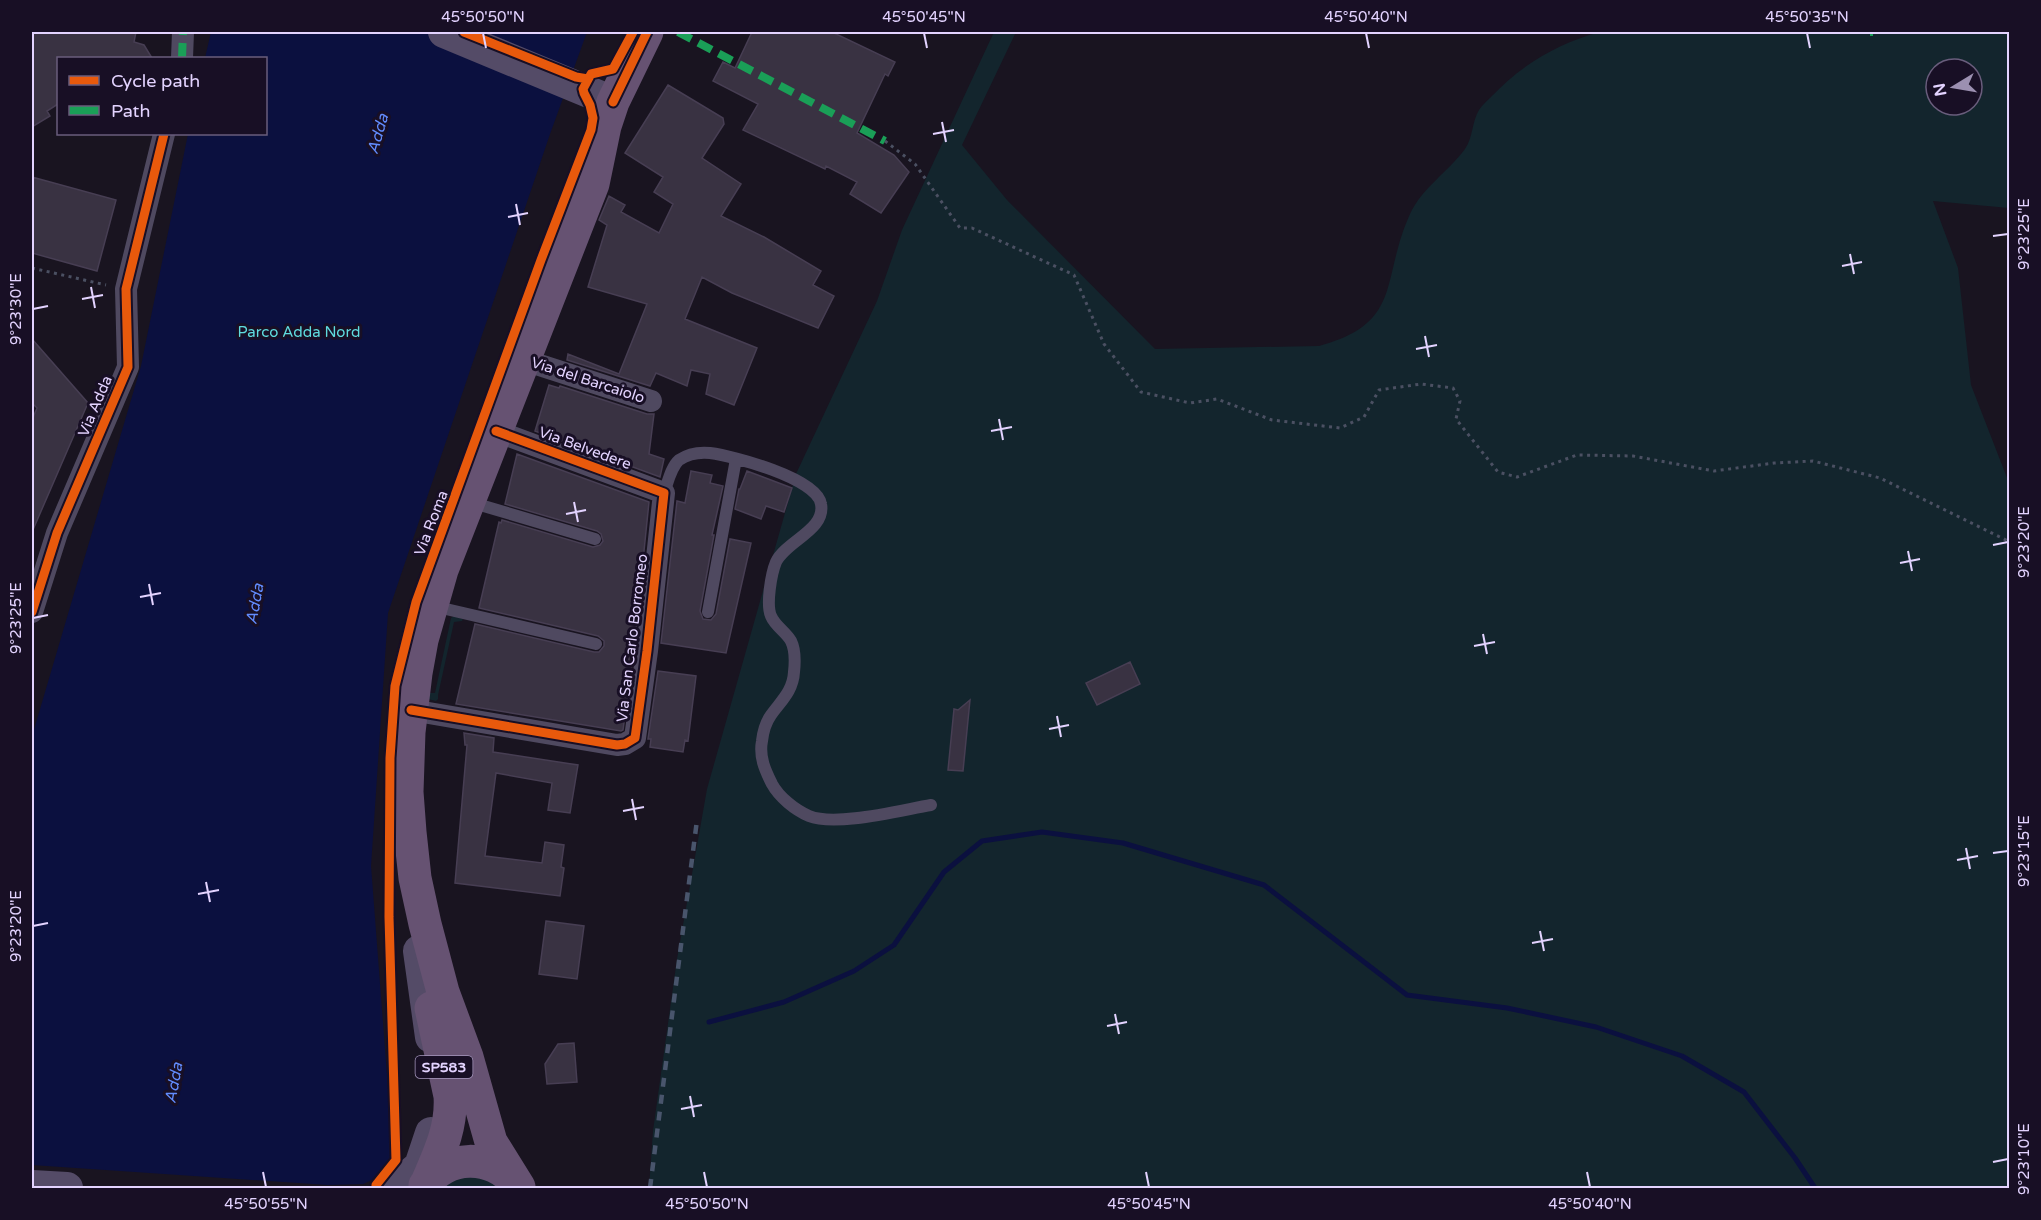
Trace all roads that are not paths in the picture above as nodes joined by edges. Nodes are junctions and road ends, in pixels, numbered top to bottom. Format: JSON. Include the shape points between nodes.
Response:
{"nodes":[{"id":1,"x":444,"y":32,"type":"edge"},
{"id":2,"x":647,"y":32,"type":"edge"},
{"id":3,"x":609,"y":114,"type":"junction"},
{"id":4,"x":164,"y":135,"type":"edge"},
{"id":5,"x":524,"y":360,"type":"junction"},
{"id":6,"x":651,"y":401,"type":"dead end"},
{"id":7,"x":496,"y":431,"type":"junction"},
{"id":8,"x":736,"y":459,"type":"junction"},
{"id":9,"x":664,"y":493,"type":"junction"},
{"id":10,"x":469,"y":502,"type":"junction"},
{"id":11,"x":595,"y":539,"type":"dead end"},
{"id":12,"x":431,"y":605,"type":"junction"},
{"id":13,"x":32,"y":612,"type":"edge"},
{"id":14,"x":708,"y":612,"type":"dead end"},
{"id":15,"x":596,"y":644,"type":"dead end"},
{"id":16,"x":411,"y":710,"type":"junction"},
{"id":17,"x":931,"y":805,"type":"dead end"},
{"id":18,"x":419,"y":951,"type":"junction"},
{"id":19,"x":425,"y":1184,"type":"edge"},
{"id":20,"x":32,"y":1186,"type":"edge"},
{"id":21,"x":67,"y":1188,"type":"edge"},
{"id":22,"x":394,"y":1188,"type":"edge"},
{"id":23,"x":519,"y":1188,"type":"edge"}],
"edges":[{"from":1,"to":3,"type":"main road","via":[[580,87]]},
{"from":2,"to":3,"type":"main road","name":"Via Roma","number":"SP583"},
{"from":3,"to":5,"type":"main road","name":"Via Roma","number":"SP583","via":[[593,184]]},
{"from":3,"to":18,"type":"main road","name":"Via Roma","number":"SP583","via":[[578,177],[438,547],[412,631],[398,711],[395,786],[402,874]]},
{"from":4,"to":13,"type":"street","name":"Via Adda","via":[[126,289],[128,367],[57,533]]},
{"from":5,"to":6,"type":"street","name":"Via del Barcaiolo"},
{"from":5,"to":7,"type":"main road","name":"Via Roma","number":"SP583"},
{"from":7,"to":9,"type":"street","name":"Via Belvedere"},
{"from":7,"to":10,"type":"main road","name":"Via Roma","number":"SP583"},
{"from":8,"to":9,"type":"lane","via":[[709,453],[687,456],[677,462]]},
{"from":8,"to":14,"type":"lane"},
{"from":8,"to":17,"type":"lane","via":[[763,465],[811,489],[822,503],[821,517],[814,528],[776,562],[770,585],[770,616],[791,641],[794,673],[791,688],[770,716],[761,744],[764,770],[777,792],[810,817],[833,820]]},
{"from":9,"to":16,"type":"street","name":"Via San Carlo Borromeo","via":[[635,738],[616,745]]},
{"from":10,"to":11,"type":"lane"},
{"from":10,"to":12,"type":"main road","name":"Via Roma","number":"SP583"},
{"from":12,"to":15,"type":"lane"},
{"from":12,"to":16,"type":"main road","name":"Via Roma","number":"SP583"},
{"from":16,"to":23,"type":"main road","name":"Via Roma","number":"SP583","via":[[408,812],[425,924],[490,1142]]},
{"from":18,"to":19,"type":"main road","name":"Via Roma","number":"SP583","via":[[450,1101],[447,1134]]},
{"from":18,"to":22,"type":"main road","name":"Via Roma","via":[[436,1076],[436,1116],[420,1166]]},
{"from":19,"to":23,"type":"main road","number":"SP583","via":[[451,1165],[478,1161],[503,1171]]},
{"from":20,"to":21,"type":"main road"}]}
